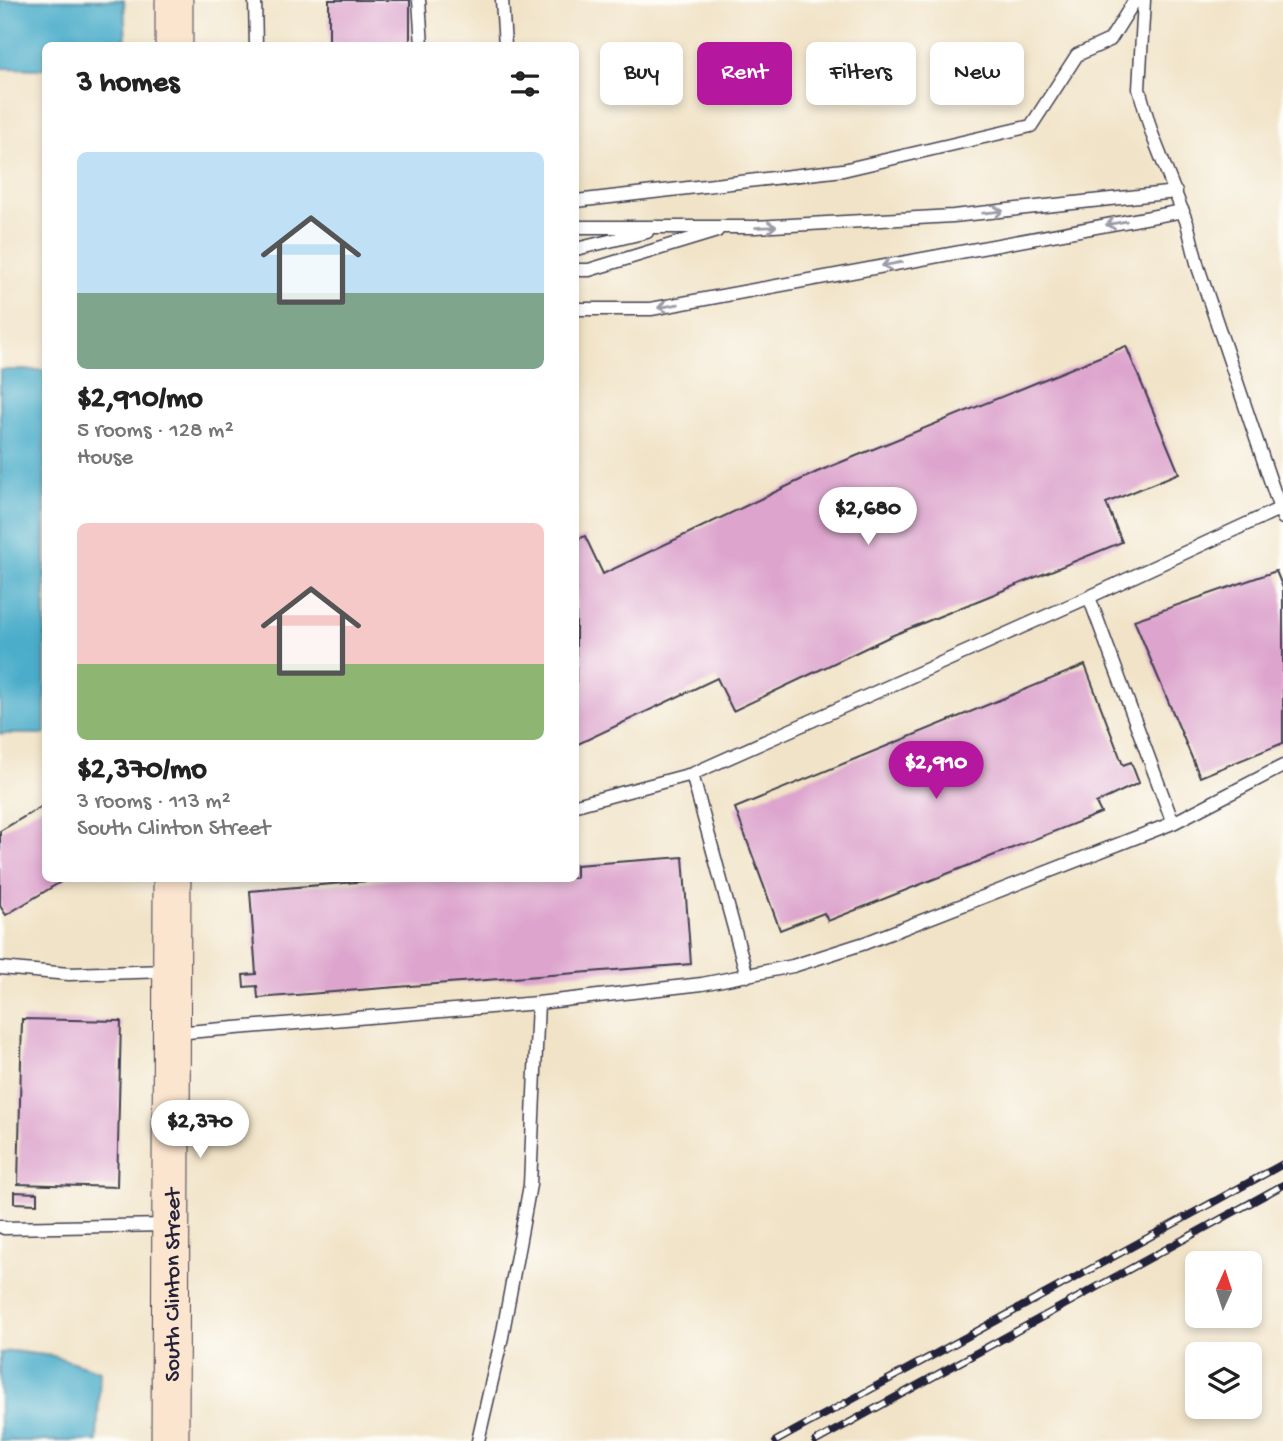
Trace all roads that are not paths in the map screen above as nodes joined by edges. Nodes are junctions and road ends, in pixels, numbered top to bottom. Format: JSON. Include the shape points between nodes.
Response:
{"nodes":[{"id":1,"x":174,"y":0,"type":"edge"},
{"id":2,"x":255,"y":0,"type":"edge"},
{"id":3,"x":419,"y":0,"type":"edge"},
{"id":4,"x":502,"y":0,"type":"edge"},
{"id":5,"x":1135,"y":0,"type":"edge"},
{"id":6,"x":1144,"y":0,"type":"edge"},
{"id":7,"x":174,"y":42,"type":"edge"},
{"id":8,"x":256,"y":42,"type":"edge"},
{"id":9,"x":422,"y":42,"type":"edge"},
{"id":10,"x":505,"y":42,"type":"edge"},
{"id":11,"x":1177,"y":192,"type":"junction"},
{"id":12,"x":579,"y":201,"type":"edge"},
{"id":13,"x":1183,"y":211,"type":"junction"},
{"id":14,"x":579,"y":227,"type":"edge"},
{"id":15,"x":666,"y":227,"type":"junction"},
{"id":16,"x":731,"y":227,"type":"junction"},
{"id":17,"x":579,"y":248,"type":"edge"},
{"id":18,"x":579,"y":270,"type":"edge"},
{"id":19,"x":579,"y":309,"type":"edge"},
{"id":20,"x":1281,"y":514,"type":"edge"},
{"id":21,"x":1088,"y":597,"type":"junction"},
{"id":22,"x":1283,"y":766,"type":"edge"},
{"id":23,"x":692,"y":774,"type":"junction"},
{"id":24,"x":579,"y":804,"type":"edge"},
{"id":25,"x":1173,"y":823,"type":"junction"},
{"id":26,"x":172,"y":882,"type":"edge"},
{"id":27,"x":0,"y":968,"type":"edge"},
{"id":28,"x":172,"y":971,"type":"junction"},
{"id":29,"x":747,"y":976,"type":"junction"},
{"id":30,"x":538,"y":1003,"type":"junction"},
{"id":31,"x":172,"y":1034,"type":"junction"},
{"id":32,"x":171,"y":1225,"type":"junction"},
{"id":33,"x":0,"y":1226,"type":"edge"},
{"id":34,"x":170,"y":1441,"type":"edge"},
{"id":35,"x":478,"y":1441,"type":"edge"}],
"edges":[{"from":1,"to":7,"type":"main road"},
{"from":2,"to":8,"type":"lane"},
{"from":3,"to":9,"type":"lane"},
{"from":4,"to":10,"type":"lane"},
{"from":5,"to":12,"type":"lane","via":[[1110,40],[1077,55],[1031,126],[843,170]]},
{"from":6,"to":11,"type":"lane","via":[[1139,89]]},
{"from":11,"to":13,"type":"lane"},
{"from":16,"to":11,"type":"lane","one_way":true,"via":[[953,216]]},
{"from":13,"to":19,"type":"lane","one_way":true,"via":[[651,309]]},
{"from":13,"to":20,"type":"lane"},
{"from":14,"to":15,"type":"lane"},
{"from":15,"to":16,"type":"lane"},
{"from":15,"to":17,"type":"lane"},
{"from":16,"to":18,"type":"lane"},
{"from":20,"to":21,"type":"lane"},
{"from":21,"to":23,"type":"lane"},
{"from":21,"to":25,"type":"lane"},
{"from":22,"to":25,"type":"lane"},
{"from":23,"to":24,"type":"lane"},
{"from":23,"to":29,"type":"lane"},
{"from":25,"to":29,"type":"lane","via":[[865,943]]},
{"from":26,"to":28,"type":"main road","name":"South Clinton Street"},
{"from":27,"to":28,"type":"lane","via":[[69,974]]},
{"from":28,"to":31,"type":"main road","name":"South Clinton Street"},
{"from":29,"to":30,"type":"lane"},
{"from":30,"to":31,"type":"lane"},
{"from":30,"to":35,"type":"lane","via":[[530,1185]]},
{"from":31,"to":32,"type":"main road","name":"South Clinton Street"},
{"from":32,"to":33,"type":"lane"},
{"from":32,"to":34,"type":"main road","name":"South Clinton Street"}]}
